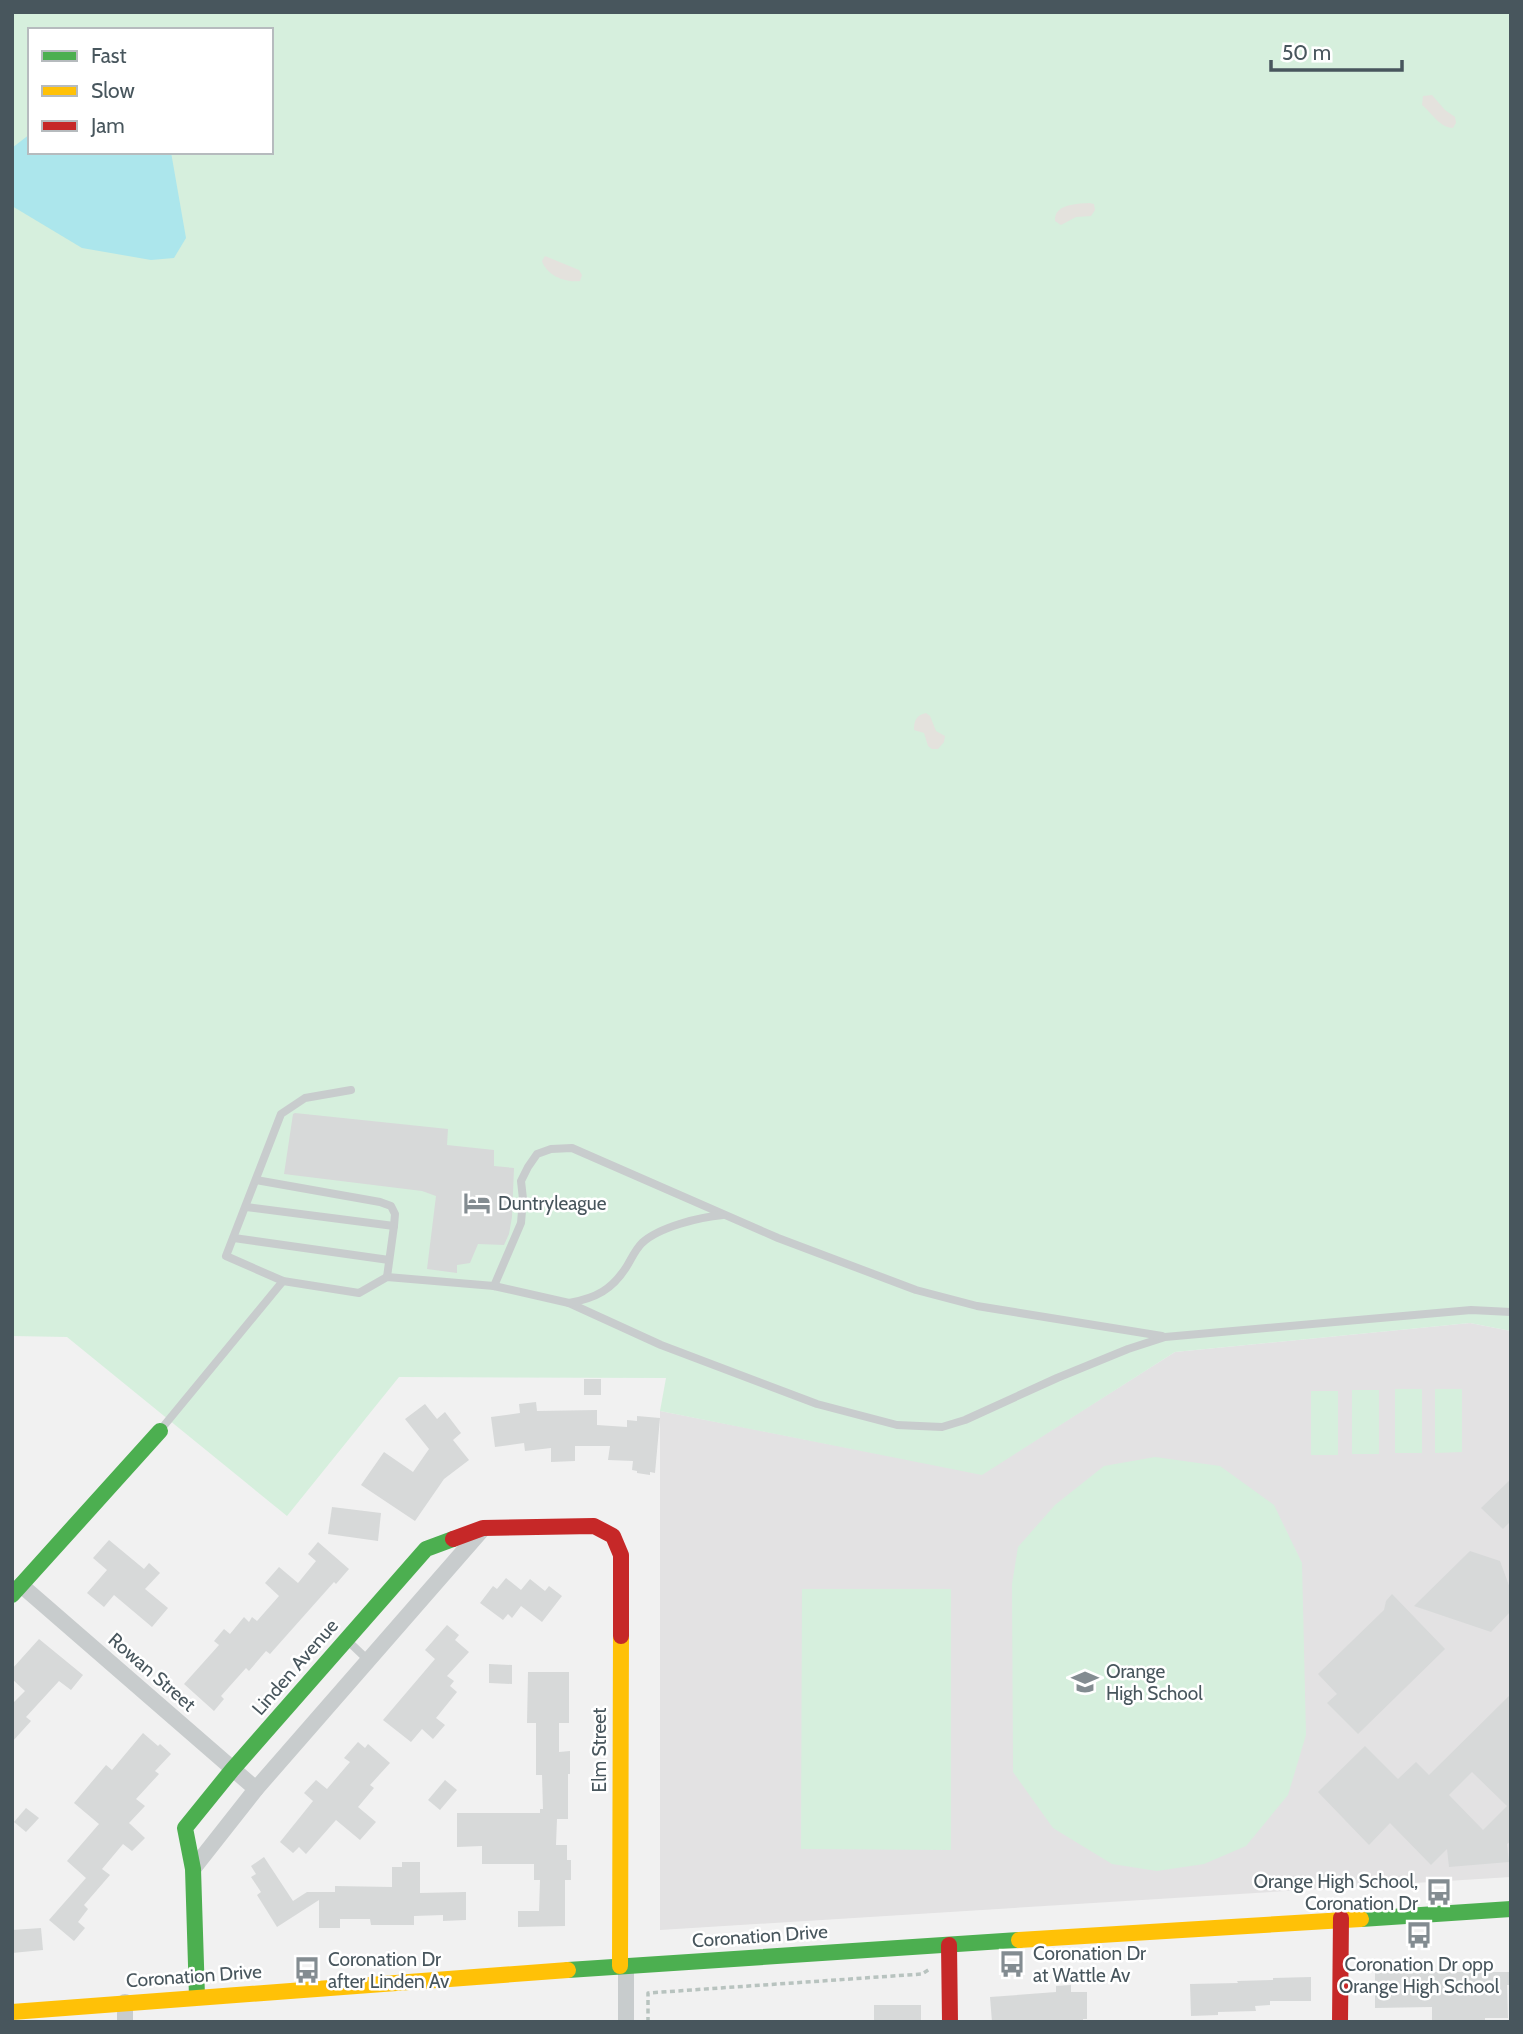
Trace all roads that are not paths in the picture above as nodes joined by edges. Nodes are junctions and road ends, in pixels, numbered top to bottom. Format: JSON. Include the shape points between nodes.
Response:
{"nodes":[{"id":1,"x":351,"y":1090,"type":"dead end"},
{"id":2,"x":256,"y":1180,"type":"junction"},
{"id":3,"x":246,"y":1207,"type":"junction"},
{"id":4,"x":724,"y":1215,"type":"junction"},
{"id":5,"x":394,"y":1226,"type":"junction"},
{"id":6,"x":234,"y":1238,"type":"junction"},
{"id":7,"x":389,"y":1260,"type":"junction"},
{"id":8,"x":387,"y":1278,"type":"junction"},
{"id":9,"x":283,"y":1281,"type":"junction"},
{"id":10,"x":495,"y":1286,"type":"junction"},
{"id":11,"x":569,"y":1303,"type":"junction"},
{"id":12,"x":1511,"y":1312,"type":"edge"},
{"id":13,"x":1165,"y":1337,"type":"junction"},
{"id":14,"x":160,"y":1431,"type":"joint"},
{"id":15,"x":483,"y":1528,"type":"junction"},
{"id":16,"x":613,"y":1536,"type":"joint"},
{"id":17,"x":17,"y":1590,"type":"edge"},
{"id":18,"x":346,"y":1640,"type":"junction"},
{"id":19,"x":369,"y":1661,"type":"junction"},
{"id":20,"x":232,"y":1770,"type":"junction"},
{"id":21,"x":256,"y":1789,"type":"junction"},
{"id":22,"x":193,"y":1869,"type":"junction"},
{"id":23,"x":1511,"y":1909,"type":"edge"},
{"id":24,"x":1341,"y":1919,"type":"junction"},
{"id":25,"x":949,"y":1945,"type":"junction"},
{"id":26,"x":623,"y":1966,"type":"junction"},
{"id":27,"x":197,"y":1997,"type":"junction"},
{"id":28,"x":124,"y":2002,"type":"junction"},
{"id":29,"x":12,"y":2012,"type":"edge"},
{"id":30,"x":124,"y":2022,"type":"edge"},
{"id":31,"x":626,"y":2022,"type":"edge"},
{"id":32,"x":950,"y":2022,"type":"edge"},
{"id":33,"x":1340,"y":2022,"type":"edge"}],
"edges":[{"from":1,"to":2,"type":"lane","via":[[305,1098],[281,1114]]},
{"from":2,"to":3,"type":"lane"},
{"from":2,"to":5,"type":"lane","via":[[380,1202],[391,1206]]},
{"from":3,"to":5,"type":"lane"},
{"from":3,"to":6,"type":"lane"},
{"from":4,"to":10,"type":"lane","via":[[572,1148],[551,1149],[537,1154],[521,1181],[521,1223]]},
{"from":4,"to":11,"type":"lane","via":[[652,1236],[600,1294]]},
{"from":4,"to":13,"type":"lane","via":[[916,1290],[977,1306]]},
{"from":5,"to":7,"type":"lane"},
{"from":6,"to":7,"type":"lane"},
{"from":6,"to":9,"type":"lane","via":[[226,1256]]},
{"from":7,"to":8,"type":"lane"},
{"from":8,"to":9,"type":"lane","via":[[359,1293]]},
{"from":8,"to":10,"type":"lane"},
{"from":9,"to":14,"type":"lane"},
{"from":10,"to":11,"type":"lane"},
{"from":11,"to":13,"type":"lane","via":[[661,1345],[817,1404],[897,1426],[927,1428],[965,1420],[1057,1378]]},
{"from":12,"to":13,"type":"lane","via":[[1471,1310]]},
{"from":14,"to":17,"type":"street","name":"Rowan Street"},
{"from":15,"to":16,"type":"street","name":"Linden Avenue","via":[[594,1526]]},
{"from":15,"to":18,"type":"street","name":"Linden Avenue","via":[[426,1549]]},
{"from":15,"to":19,"type":"street"},
{"from":16,"to":26,"type":"street","name":"Elm Street","via":[[621,1555]]},
{"from":17,"to":20,"type":"street","name":"Rowan Street"},
{"from":18,"to":19,"type":"lane"},
{"from":18,"to":20,"type":"street","name":"Linden Avenue"},
{"from":19,"to":21,"type":"street"},
{"from":20,"to":21,"type":"street","name":"Rowan Street"},
{"from":20,"to":22,"type":"street","name":"Linden Avenue","via":[[185,1828]]},
{"from":21,"to":22,"type":"street"},
{"from":22,"to":27,"type":"street","name":"Linden Avenue"},
{"from":23,"to":24,"type":"street","name":"Coronation Drive"},
{"from":24,"to":25,"type":"street","name":"Coronation Drive"},
{"from":24,"to":33,"type":"street"},
{"from":25,"to":26,"type":"street","name":"Coronation Drive"},
{"from":25,"to":32,"type":"street"},
{"from":26,"to":27,"type":"street","name":"Coronation Drive"},
{"from":26,"to":31,"type":"street"},
{"from":27,"to":28,"type":"street","name":"Coronation Drive"},
{"from":28,"to":29,"type":"street","name":"Coronation Drive"},
{"from":28,"to":30,"type":"street"}]}
